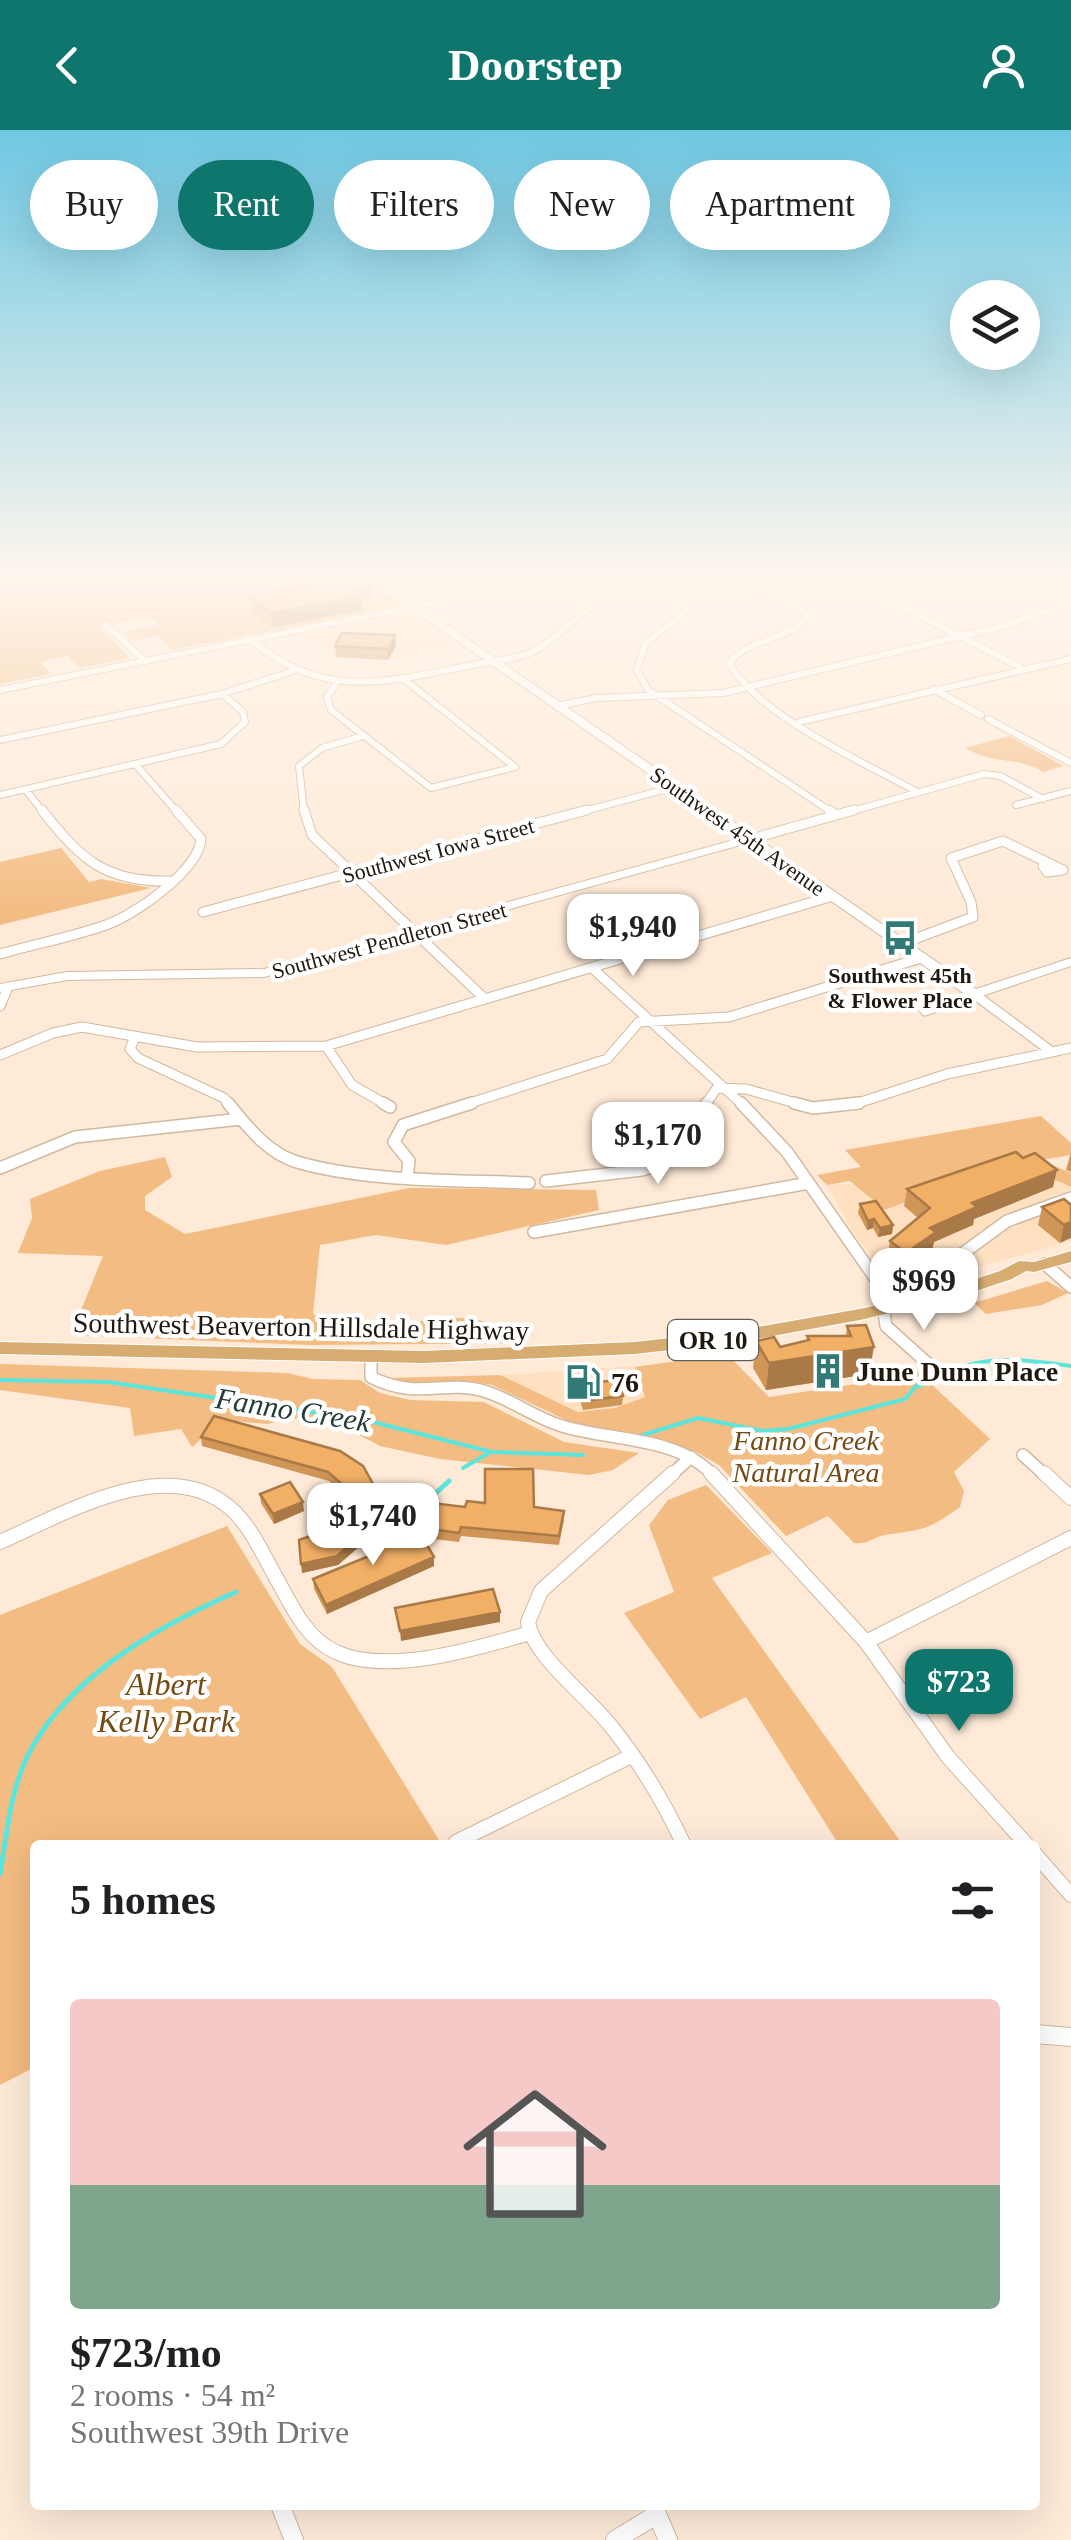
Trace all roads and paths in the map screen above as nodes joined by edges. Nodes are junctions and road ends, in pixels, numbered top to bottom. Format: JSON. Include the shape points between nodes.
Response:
{"nodes":[{"id":1,"x":328,"y":693,"type":"edge"},
{"id":2,"x":421,"y":693,"type":"edge"},
{"id":3,"x":539,"y":693,"type":"edge"},
{"id":4,"x":652,"y":693,"type":"edge"},
{"id":5,"x":714,"y":693,"type":"edge"},
{"id":6,"x":756,"y":693,"type":"edge"},
{"id":7,"x":918,"y":693,"type":"edge"},
{"id":8,"x":940,"y":693,"type":"edge"},
{"id":9,"x":222,"y":694,"type":"joint"},
{"id":10,"x":655,"y":697,"type":"junction"},
{"id":11,"x":557,"y":706,"type":"junction"},
{"id":12,"x":799,"y":722,"type":"junction"},
{"id":13,"x":363,"y":736,"type":"junction"},
{"id":14,"x":0,"y":740,"type":"edge"},
{"id":15,"x":1071,"y":763,"type":"edge"},
{"id":16,"x":136,"y":765,"type":"junction"},
{"id":17,"x":674,"y":787,"type":"junction"},
{"id":18,"x":25,"y":789,"type":"junction"},
{"id":19,"x":1071,"y":791,"type":"edge"},
{"id":20,"x":916,"y":792,"type":"junction"},
{"id":21,"x":0,"y":795,"type":"edge"},
{"id":22,"x":1043,"y":800,"type":"junction"},
{"id":23,"x":1016,"y":805,"type":"dead end"},
{"id":24,"x":836,"y":815,"type":"junction"},
{"id":25,"x":751,"y":839,"type":"junction"},
{"id":26,"x":1048,"y":864,"type":"dead end"},
{"id":27,"x":352,"y":873,"type":"junction"},
{"id":28,"x":175,"y":880,"type":"junction"},
{"id":29,"x":833,"y":896,"type":"junction"},
{"id":30,"x":202,"y":912,"type":"dead end"},
{"id":31,"x":416,"y":933,"type":"junction"},
{"id":32,"x":901,"y":944,"type":"junction"},
{"id":33,"x":0,"y":954,"type":"edge"},
{"id":34,"x":922,"y":958,"type":"junction"},
{"id":35,"x":1071,"y":962,"type":"edge"},
{"id":36,"x":592,"y":968,"type":"junction"},
{"id":37,"x":4,"y":987,"type":"edge"},
{"id":38,"x":974,"y":994,"type":"junction"},
{"id":39,"x":485,"y":999,"type":"junction"},
{"id":40,"x":0,"y":1006,"type":"edge"},
{"id":41,"x":925,"y":1011,"type":"dead end"},
{"id":42,"x":649,"y":1019,"type":"junction"},
{"id":43,"x":135,"y":1037,"type":"junction"},
{"id":44,"x":326,"y":1046,"type":"junction"},
{"id":45,"x":1071,"y":1048,"type":"edge"},
{"id":46,"x":1048,"y":1049,"type":"junction"},
{"id":47,"x":0,"y":1055,"type":"edge"},
{"id":48,"x":726,"y":1087,"type":"junction"},
{"id":49,"x":390,"y":1106,"type":"dead end"},
{"id":50,"x":240,"y":1119,"type":"junction"},
{"id":51,"x":0,"y":1168,"type":"edge"},
{"id":52,"x":407,"y":1178,"type":"junction"},
{"id":53,"x":546,"y":1181,"type":"dead end"},
{"id":54,"x":529,"y":1183,"type":"dead end"},
{"id":55,"x":810,"y":1184,"type":"junction"},
{"id":56,"x":1071,"y":1198,"type":"edge"},
{"id":57,"x":534,"y":1232,"type":"dead end"},
{"id":58,"x":1071,"y":1256,"type":"edge"},
{"id":59,"x":1039,"y":1265,"type":"junction"},
{"id":60,"x":968,"y":1286,"type":"junction"},
{"id":61,"x":1071,"y":1286,"type":"edge"},
{"id":62,"x":884,"y":1309,"type":"junction"},
{"id":63,"x":0,"y":1348,"type":"edge"},
{"id":64,"x":371,"y":1359,"type":"junction"},
{"id":65,"x":935,"y":1370,"type":"dead end"},
{"id":66,"x":1023,"y":1454,"type":"dead end"},
{"id":67,"x":691,"y":1457,"type":"junction"},
{"id":68,"x":1071,"y":1498,"type":"edge"},
{"id":69,"x":1071,"y":1538,"type":"edge"},
{"id":70,"x":0,"y":1542,"type":"edge"},
{"id":71,"x":530,"y":1633,"type":"junction"},
{"id":72,"x":866,"y":1642,"type":"junction"},
{"id":73,"x":631,"y":1756,"type":"junction"},
{"id":74,"x":460,"y":1840,"type":"edge"},
{"id":75,"x":681,"y":1840,"type":"edge"},
{"id":76,"x":1023,"y":1840,"type":"edge"},
{"id":77,"x":1040,"y":1860,"type":"edge"},
{"id":78,"x":1071,"y":1895,"type":"edge"},
{"id":79,"x":1040,"y":2034,"type":"edge"},
{"id":80,"x":1071,"y":2037,"type":"edge"},
{"id":81,"x":282,"y":2510,"type":"edge"},
{"id":82,"x":654,"y":2510,"type":"edge"},
{"id":83,"x":294,"y":2540,"type":"edge"},
{"id":84,"x":615,"y":2540,"type":"edge"},
{"id":85,"x":668,"y":2540,"type":"edge"}],
"edges":[{"from":1,"to":13,"type":"street","via":[[328,706]]},
{"from":2,"to":13,"type":"street","via":[[515,768],[432,788]]},
{"from":3,"to":11,"type":"street","name":"Southwest 45th Avenue"},
{"from":4,"to":10,"type":"street"},
{"from":5,"to":10,"type":"street"},
{"from":6,"to":12,"type":"street"},
{"from":7,"to":12,"type":"street"},
{"from":8,"to":15,"type":"street"},
{"from":9,"to":14,"type":"street"},
{"from":9,"to":16,"type":"street","via":[[245,718],[234,737]]},
{"from":10,"to":11,"type":"street"},
{"from":10,"to":24,"type":"street"},
{"from":11,"to":17,"type":"street","name":"Southwest 45th Avenue"},
{"from":12,"to":20,"type":"street"},
{"from":13,"to":27,"type":"street","via":[[316,751],[298,770],[309,831]]},
{"from":16,"to":18,"type":"street"},
{"from":16,"to":28,"type":"street","via":[[201,838],[194,863]]},
{"from":17,"to":25,"type":"street","name":"Southwest 45th Avenue"},
{"from":17,"to":27,"type":"street","name":"Southwest Iowa Street"},
{"from":18,"to":21,"type":"street"},
{"from":18,"to":28,"type":"street","via":[[83,860],[102,873],[146,883]]},
{"from":19,"to":22,"type":"street"},
{"from":20,"to":22,"type":"street","name":"Southwest Pendleton Street","via":[[992,774]]},
{"from":20,"to":24,"type":"street","name":"Southwest Pendleton Street"},
{"from":22,"to":23,"type":"street"},
{"from":24,"to":25,"type":"street","name":"Southwest Pendleton Street"},
{"from":25,"to":29,"type":"street","name":"Southwest 45th Avenue"},
{"from":25,"to":31,"type":"street","name":"Southwest Pendleton Street"},
{"from":26,"to":32,"type":"street","via":[[1003,842],[958,852],[951,866],[974,906],[973,917]]},
{"from":27,"to":30,"type":"street","name":"Southwest Iowa Street"},
{"from":27,"to":31,"type":"street"},
{"from":28,"to":33,"type":"street","via":[[110,924]]},
{"from":29,"to":32,"type":"street","name":"Southwest 45th Avenue"},
{"from":29,"to":36,"type":"street"},
{"from":31,"to":37,"type":"street","name":"Southwest Pendleton Street","via":[[256,974],[74,975]]},
{"from":31,"to":39,"type":"street"},
{"from":32,"to":34,"type":"street","name":"Southwest 45th Avenue"},
{"from":34,"to":38,"type":"street","name":"Southwest 45th Avenue"},
{"from":34,"to":42,"type":"street","via":[[723,1019]]},
{"from":35,"to":38,"type":"street"},
{"from":36,"to":39,"type":"street"},
{"from":36,"to":42,"type":"street"},
{"from":37,"to":40,"type":"street","via":[[9,992]]},
{"from":38,"to":41,"type":"street"},
{"from":38,"to":46,"type":"street","name":"Southwest 45th Avenue"},
{"from":39,"to":44,"type":"street"},
{"from":42,"to":48,"type":"street"},
{"from":42,"to":52,"type":"street","via":[[636,1024],[607,1059],[406,1123],[394,1142],[410,1161]]},
{"from":43,"to":44,"type":"street","via":[[198,1047]]},
{"from":43,"to":47,"type":"street","via":[[82,1027]]},
{"from":43,"to":50,"type":"street","via":[[130,1049],[138,1058],[224,1098]]},
{"from":44,"to":49,"type":"street","via":[[352,1086]]},
{"from":45,"to":46,"type":"street"},
{"from":46,"to":48,"type":"street","via":[[844,1108],[812,1108]]},
{"from":48,"to":53,"type":"street","via":[[709,1094],[664,1163]]},
{"from":48,"to":55,"type":"street"},
{"from":50,"to":51,"type":"street","via":[[75,1137]]},
{"from":50,"to":52,"type":"street","via":[[270,1149],[295,1162]]},
{"from":52,"to":54,"type":"street"},
{"from":55,"to":57,"type":"street"},
{"from":55,"to":62,"type":"street","via":[[880,1285]]},
{"from":56,"to":60,"type":"street","via":[[1016,1216],[959,1255],[950,1267]]},
{"from":58,"to":59,"type":"main road","name":"Southwest Beaverton Hillsdale Highway","number":"OR 10"},
{"from":59,"to":60,"type":"main road","name":"Southwest Beaverton Hillsdale Highway","number":"OR 10","via":[[1023,1275]]},
{"from":59,"to":61,"type":"street"},
{"from":60,"to":62,"type":"main road","name":"Southwest Beaverton Hillsdale Highway","number":"OR 10"},
{"from":62,"to":64,"type":"main road","name":"Southwest Beaverton Hillsdale Highway","number":"OR 10","via":[[738,1337],[604,1352]]},
{"from":62,"to":65,"type":"street","via":[[888,1330]]},
{"from":63,"to":64,"type":"main road","name":"Southwest Beaverton Hillsdale Highway","number":"OR 10"},
{"from":64,"to":67,"type":"street","via":[[371,1377],[388,1388],[482,1390],[570,1429]]},
{"from":66,"to":68,"type":"street"},
{"from":67,"to":71,"type":"street","via":[[540,1591],[529,1611]]},
{"from":67,"to":72,"type":"street","via":[[722,1481]]},
{"from":69,"to":72,"type":"street"},
{"from":70,"to":71,"type":"street","via":[[124,1492],[159,1486],[195,1490],[214,1495],[242,1520],[313,1635],[337,1654],[383,1660]]},
{"from":71,"to":73,"type":"street"},
{"from":72,"to":76,"type":"street","via":[[948,1757]]},
{"from":73,"to":74,"type":"street"},
{"from":73,"to":75,"type":"street"},
{"from":77,"to":78,"type":"street"},
{"from":79,"to":80,"type":"street"},
{"from":81,"to":83,"type":"street"},
{"from":82,"to":84,"type":"street"},
{"from":82,"to":85,"type":"street"}]}
